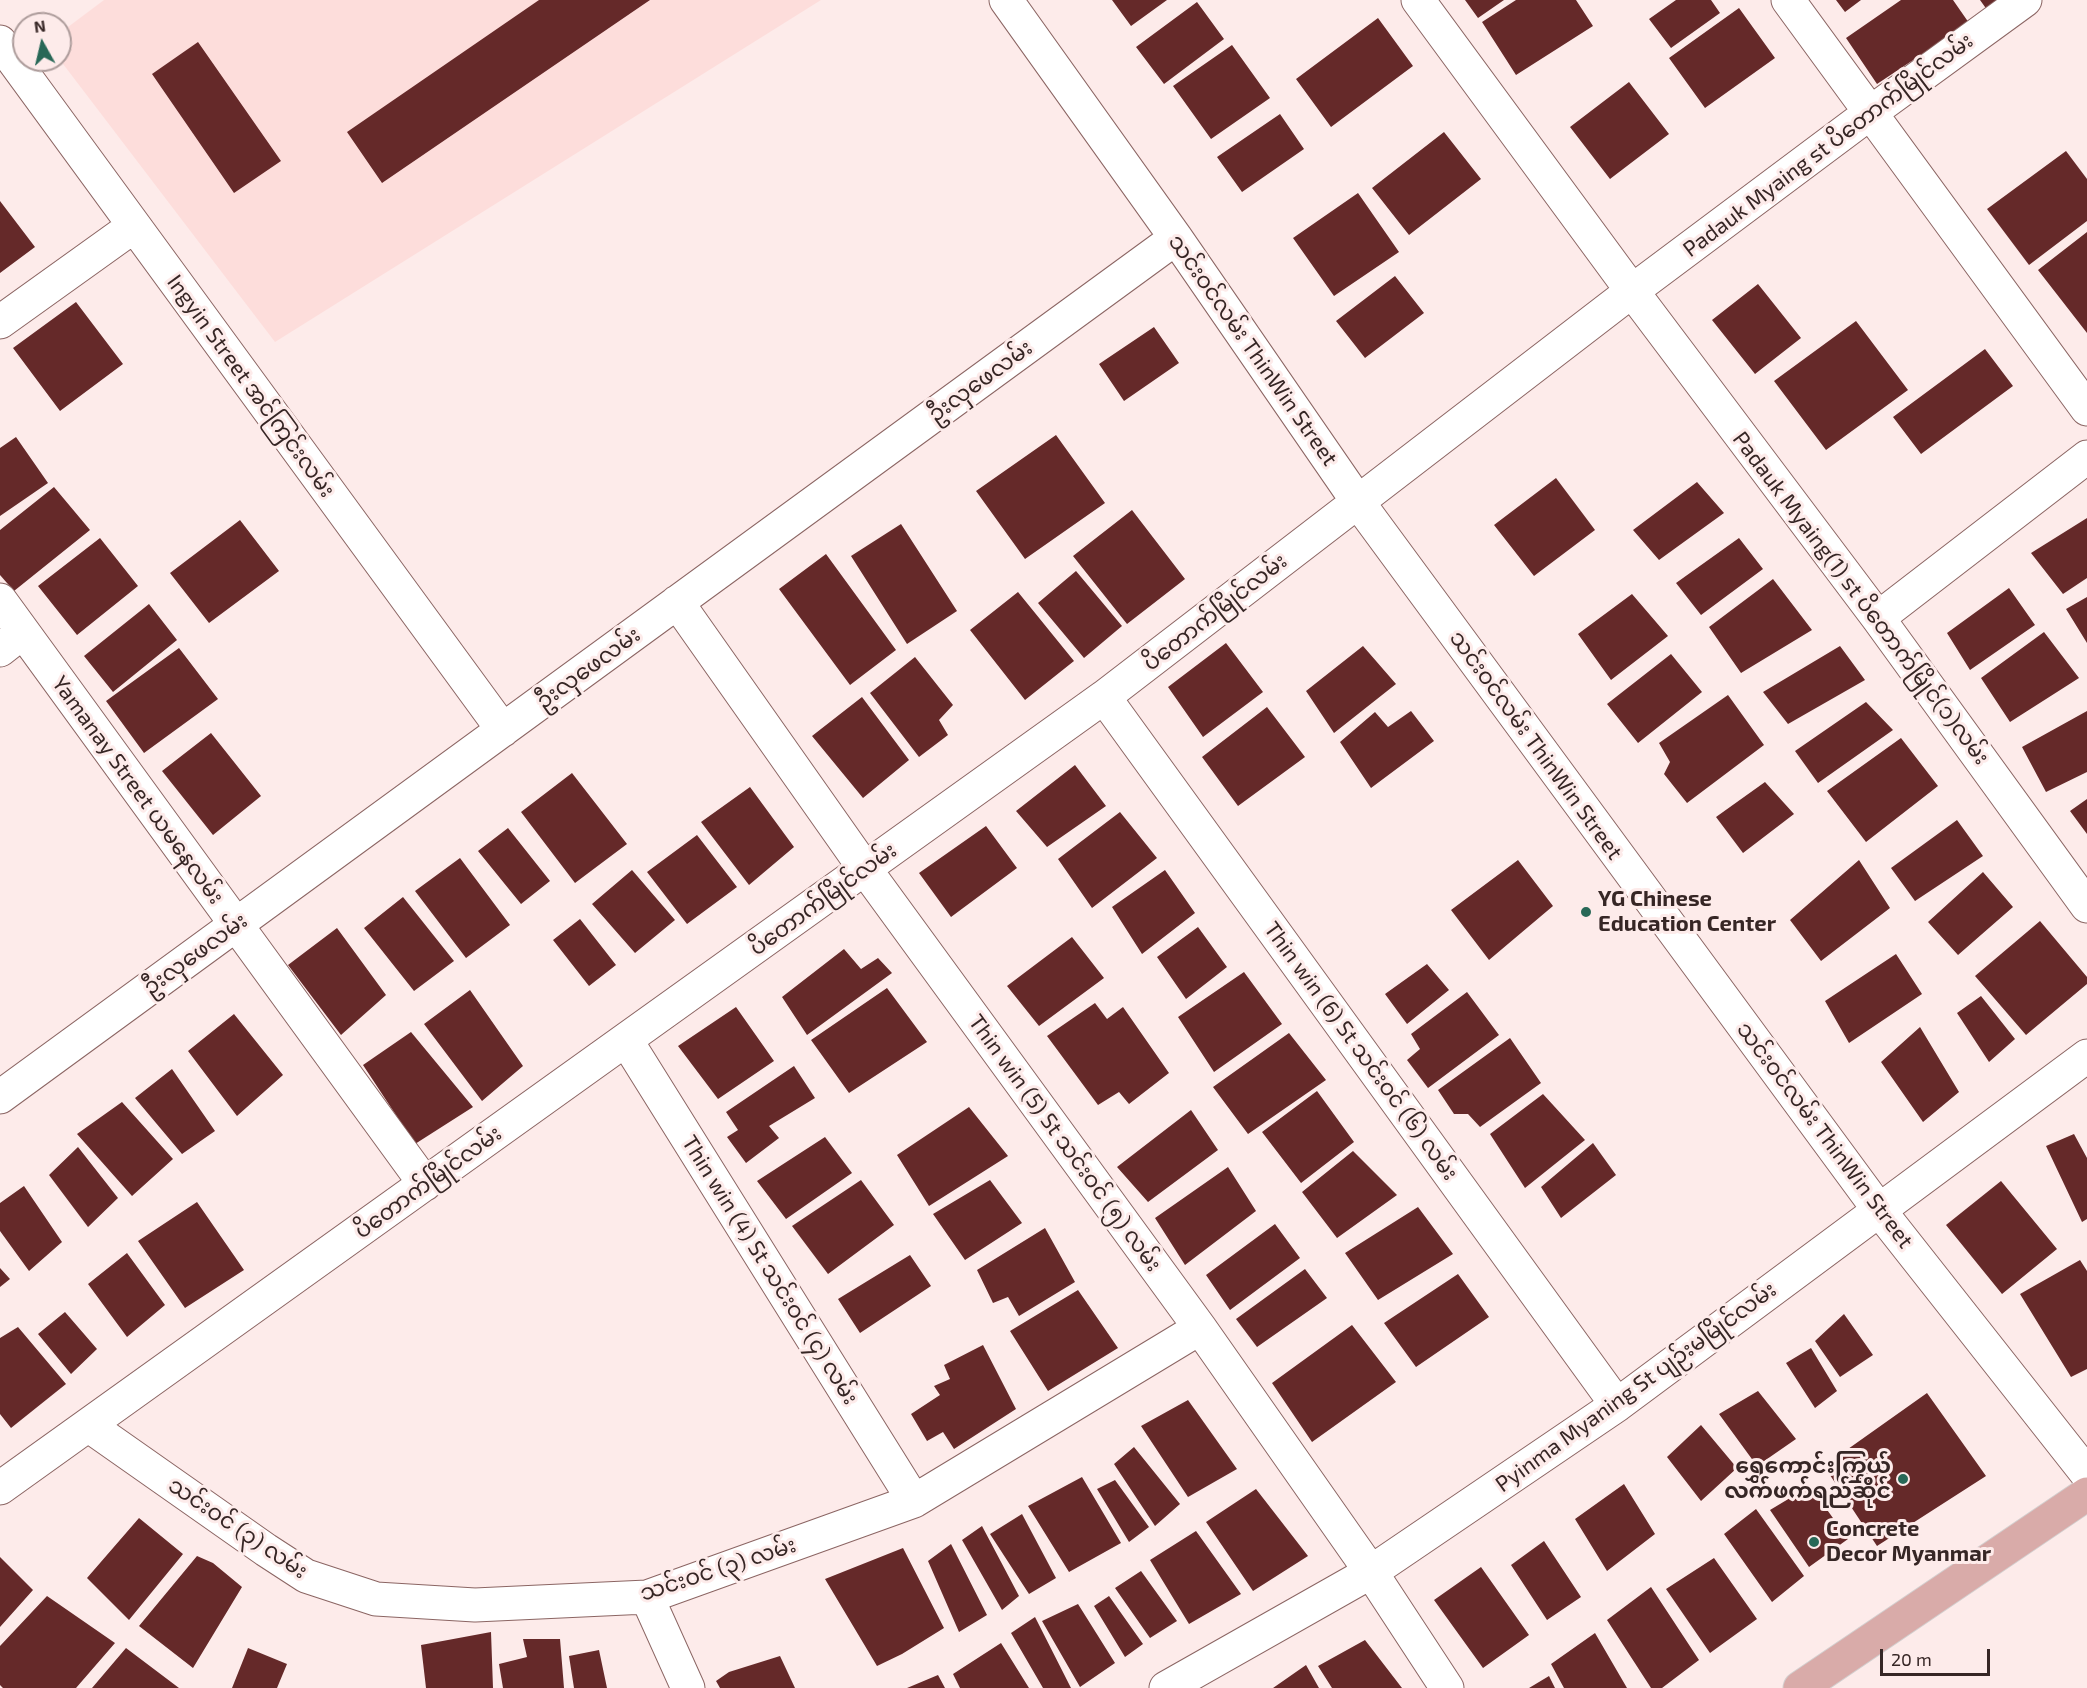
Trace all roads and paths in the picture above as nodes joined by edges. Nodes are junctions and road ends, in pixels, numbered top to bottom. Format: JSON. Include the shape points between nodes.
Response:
{"nodes":[{"id":1,"x":1006,"y":0,"type":"edge"},
{"id":2,"x":1418,"y":0,"type":"edge"},
{"id":3,"x":1788,"y":0,"type":"edge"},
{"id":4,"x":2025,"y":0,"type":"edge"},
{"id":5,"x":0,"y":42,"type":"edge"},
{"id":6,"x":1870,"y":113,"type":"junction"},
{"id":7,"x":134,"y":226,"type":"junction"},
{"id":8,"x":1176,"y":238,"type":"junction"},
{"id":9,"x":1632,"y":291,"type":"junction"},
{"id":10,"x":0,"y":322,"type":"edge"},
{"id":11,"x":2087,"y":409,"type":"edge"},
{"id":12,"x":2087,"y":457,"type":"edge"},
{"id":13,"x":1358,"y":502,"type":"junction"},
{"id":14,"x":0,"y":600,"type":"edge"},
{"id":15,"x":677,"y":602,"type":"junction"},
{"id":16,"x":1878,"y":618,"type":"junction"},
{"id":17,"x":12,"y":641,"type":"edge"},
{"id":18,"x":1104,"y":697,"type":"junction"},
{"id":19,"x":502,"y":730,"type":"junction"},
{"id":20,"x":865,"y":869,"type":"junction"},
{"id":21,"x":2087,"y":906,"type":"edge"},
{"id":22,"x":236,"y":924,"type":"junction"},
{"id":23,"x":626,"y":1040,"type":"junction"},
{"id":24,"x":2087,"y":1056,"type":"edge"},
{"id":25,"x":0,"y":1097,"type":"edge"},
{"id":26,"x":425,"y":1184,"type":"junction"},
{"id":27,"x":1879,"y":1210,"type":"junction"},
{"id":28,"x":1200,"y":1328,"type":"junction"},
{"id":29,"x":1617,"y":1405,"type":"junction"},
{"id":30,"x":88,"y":1425,"type":"junction"},
{"id":31,"x":2087,"y":1474,"type":"edge"},
{"id":32,"x":0,"y":1488,"type":"edge"},
{"id":33,"x":2087,"y":1494,"type":"edge"},
{"id":34,"x":914,"y":1501,"type":"junction"},
{"id":35,"x":1371,"y":1572,"type":"junction"},
{"id":36,"x":647,"y":1597,"type":"junction"},
{"id":37,"x":687,"y":1688,"type":"edge"},
{"id":38,"x":1166,"y":1688,"type":"edge"},
{"id":39,"x":1447,"y":1688,"type":"edge"},
{"id":40,"x":1800,"y":1688,"type":"edge"}],
"edges":[{"from":1,"to":8,"type":"street","name":"သင်းဝင်လမ်း ThinWin Street"},
{"from":2,"to":9,"type":"street","name":"Padauk Myaing(1) st ပိတောက်မြိုင်(၁)လမ်း"},
{"from":3,"to":6,"type":"street"},
{"from":4,"to":6,"type":"street","name":"Padauk Myaing st ပိတောက်မြိုင်လမ်း"},
{"from":5,"to":7,"type":"street","name":"Ingyin Street အင်ကြင်းလမ်း"},
{"from":6,"to":9,"type":"street","name":"Padauk Myaing st ပိတောက်မြိုင်လမ်း"},
{"from":6,"to":11,"type":"street"},
{"from":7,"to":10,"type":"street"},
{"from":7,"to":19,"type":"street","name":"Ingyin Street အင်ကြင်းလမ်း"},
{"from":8,"to":13,"type":"street","name":"သင်းဝင်လမ်း ThinWin Street"},
{"from":8,"to":15,"type":"street","name":"ဦးလှဖေလမ်း"},
{"from":9,"to":13,"type":"street","name":"ပိတောက်မြိုင်လမ်း"},
{"from":9,"to":16,"type":"street","name":"Padauk Myaing(1) st ပိတောက်မြိုင်(၁)လမ်း"},
{"from":12,"to":16,"type":"street"},
{"from":13,"to":18,"type":"street","name":"ပိတောက်မြိုင်လမ်း"},
{"from":13,"to":27,"type":"street","name":"သင်းဝင်လမ်း ThinWin Street"},
{"from":14,"to":17,"type":"street","name":"Yamanay Street ယမနေလမ်း"},
{"from":15,"to":19,"type":"street","name":"ဦးလှဖေလမ်း"},
{"from":15,"to":20,"type":"street","name":"Thin win (5) St သင်းဝင် (၅) လမ်း"},
{"from":16,"to":21,"type":"street","name":"Padauk Myaing(1) st ပိတောက်မြိုင်(၁)လမ်း"},
{"from":17,"to":22,"type":"street","name":"Yamanay Street ယမနေလမ်း"},
{"from":18,"to":20,"type":"street","name":"ပိတောက်မြိုင်လမ်း"},
{"from":18,"to":29,"type":"street","name":"Thin win (6) St သင်းဝင် (၆) လမ်း"},
{"from":19,"to":22,"type":"street","name":"ဦးလှဖေလမ်း"},
{"from":20,"to":23,"type":"street","name":"ပိတောက်မြိုင်လမ်း"},
{"from":20,"to":28,"type":"street","name":"Thin win (5) St သင်းဝင် (၅) လမ်း"},
{"from":22,"to":25,"type":"street","name":"ဦးလှဖေလမ်း"},
{"from":22,"to":26,"type":"street","name":"Yamanay Street ယမနေလမ်း"},
{"from":23,"to":26,"type":"street","name":"ပိတောက်မြိုင်လမ်း"},
{"from":23,"to":34,"type":"street","name":"Thin win (4) St သင်းဝင် (၄) လမ်း"},
{"from":24,"to":27,"type":"street","name":"Pyinma Myaning St ပျဉ်းမမြိုင်လမ်း"},
{"from":26,"to":30,"type":"street","name":"ပိတောက်မြိုင်လမ်း"},
{"from":27,"to":29,"type":"street","name":"Pyinma Myaning St ပျဉ်းမမြိုင်လမ်း"},
{"from":27,"to":31,"type":"street","name":"သင်းဝင်လမ်း ThinWin Street"},
{"from":28,"to":34,"type":"street","name":"သင်းဝင် (၃) လမ်း"},
{"from":28,"to":35,"type":"street","name":"Thin win (5) St သင်းဝင် (၅) လမ်း"},
{"from":29,"to":35,"type":"street","name":"Pyinma Myaning St ပျဉ်းမမြိုင်လမ်း"},
{"from":30,"to":32,"type":"street","name":"ပိတောက်မြိုင်လမ်း"},
{"from":30,"to":36,"type":"street","name":"သင်းဝင် (၃) လမ်း","via":[[306,1576],[376,1599],[475,1605]]},
{"from":33,"to":40,"type":"main road"},
{"from":34,"to":36,"type":"street","name":"သင်းဝင် (၃) လမ်း"},
{"from":35,"to":38,"type":"street","name":"Pyinma Myaning St ပျဉ်းမမြိုင်လမ်း"},
{"from":35,"to":39,"type":"street","name":"Thin win (5) St သင်းဝင် (၅) လမ်း"},
{"from":36,"to":37,"type":"street"}]}
